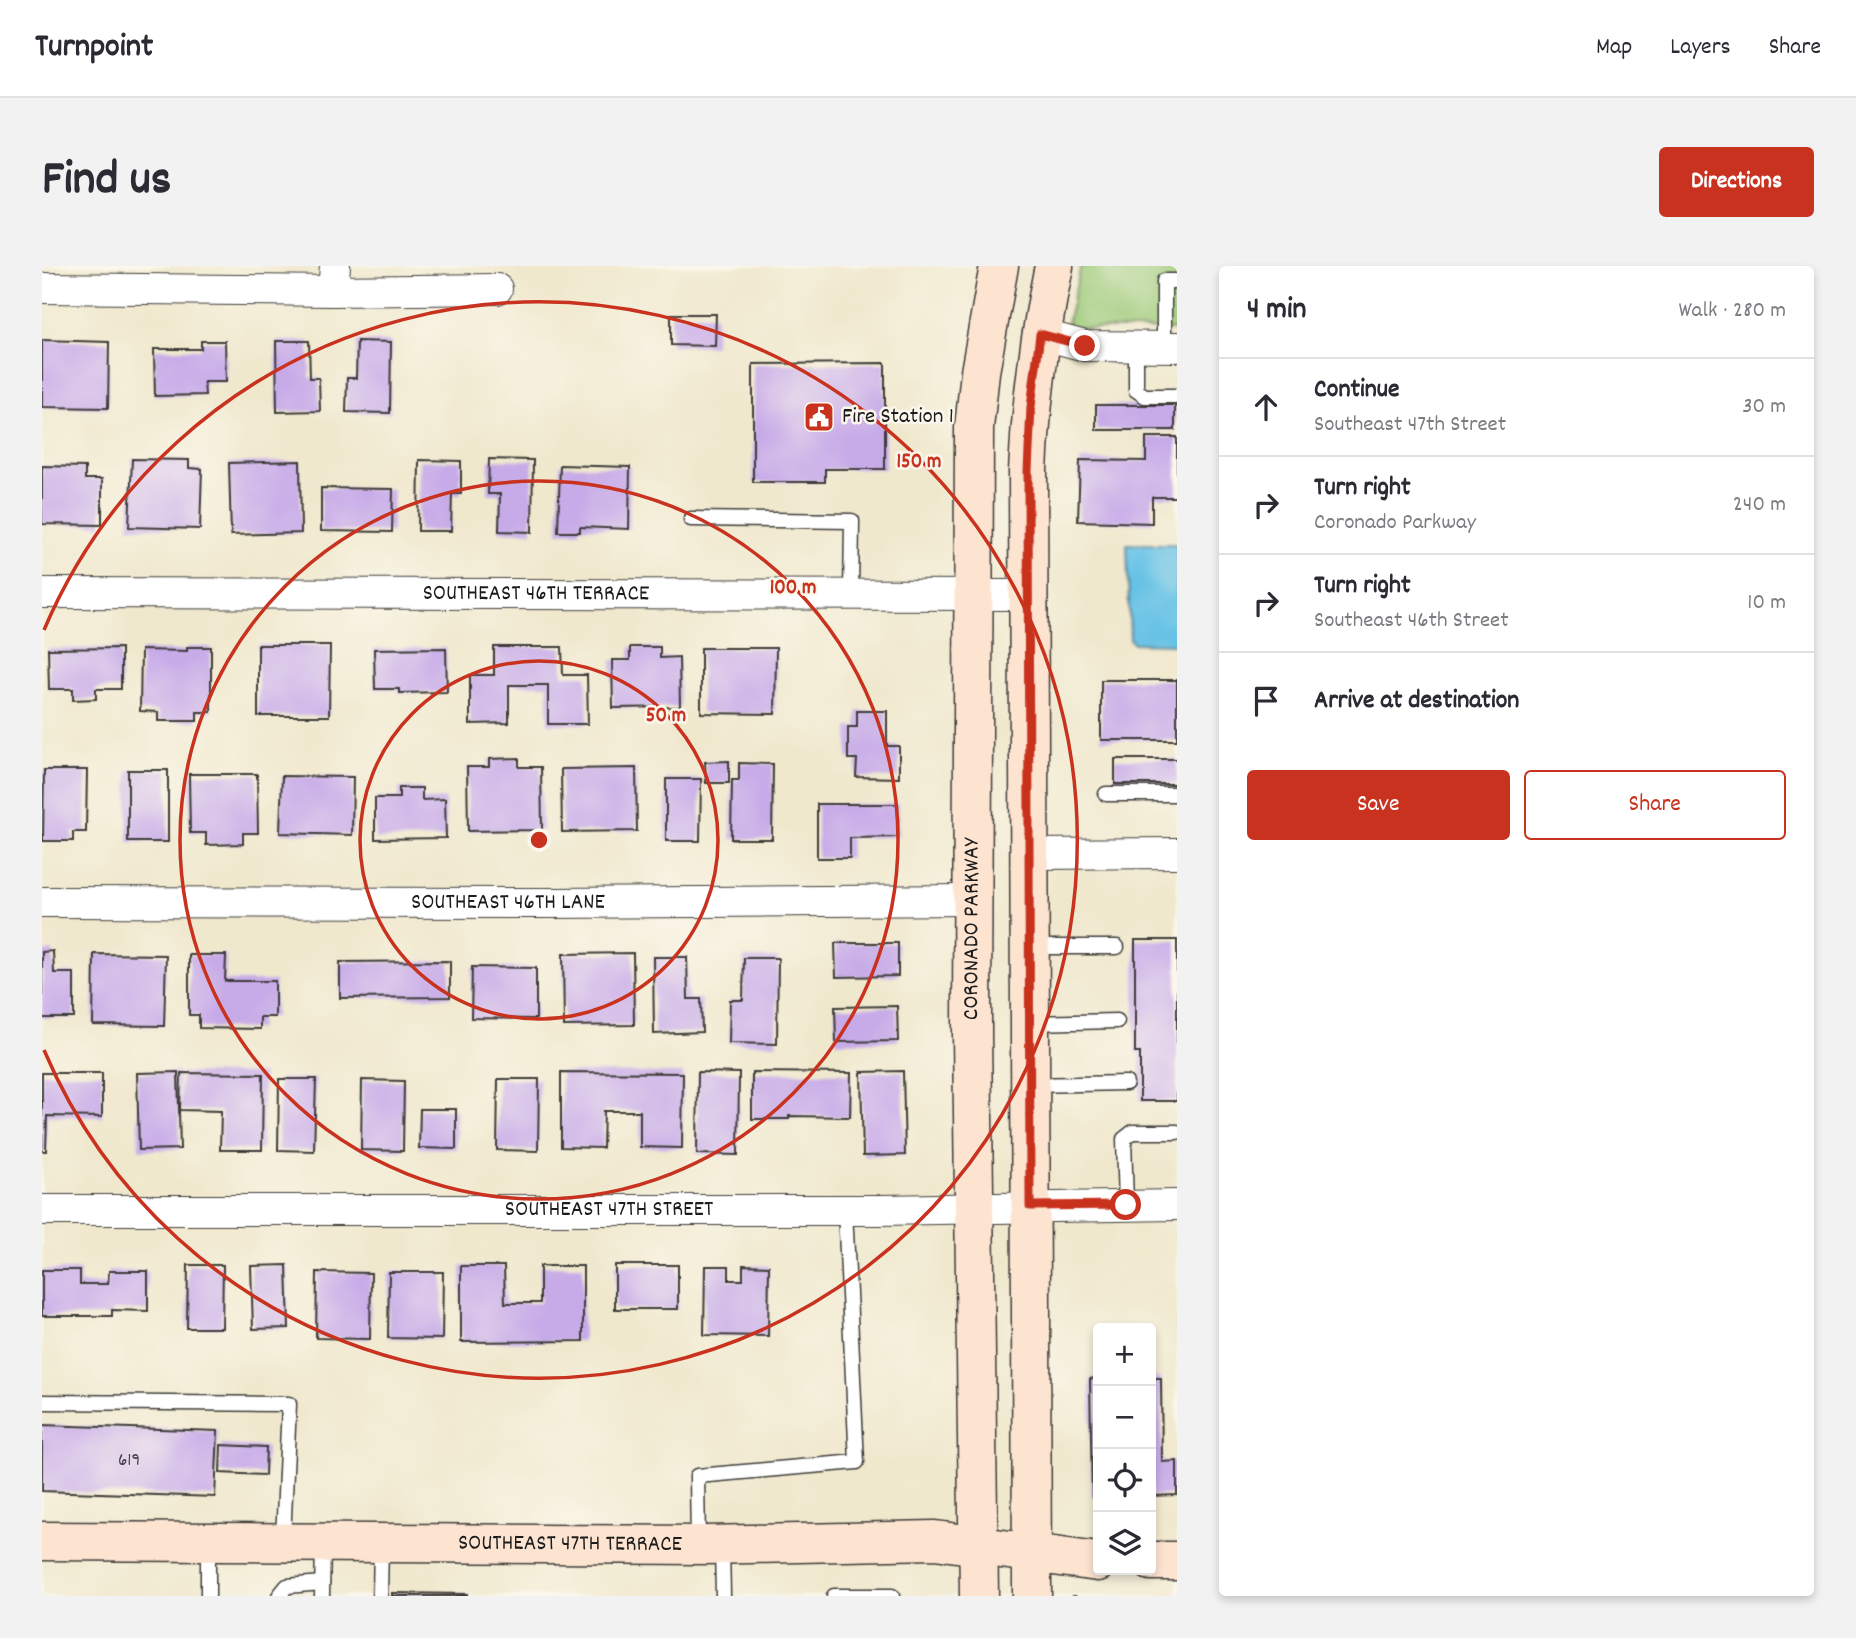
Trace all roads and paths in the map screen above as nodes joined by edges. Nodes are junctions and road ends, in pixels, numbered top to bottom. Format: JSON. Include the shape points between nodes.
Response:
{"nodes":[{"id":1,"x":999,"y":266,"type":"edge"},
{"id":2,"x":1054,"y":266,"type":"edge"},
{"id":3,"x":334,"y":278,"type":"edge"},
{"id":4,"x":1177,"y":281,"type":"edge"},
{"id":5,"x":42,"y":288,"type":"edge"},
{"id":6,"x":497,"y":289,"type":"dead end"},
{"id":7,"x":1040,"y":334,"type":"junction"},
{"id":8,"x":1159,"y":347,"type":"edge"},
{"id":9,"x":1177,"y":396,"type":"edge"},
{"id":10,"x":691,"y":519,"type":"dead end"},
{"id":11,"x":42,"y":593,"type":"edge"},
{"id":12,"x":851,"y":595,"type":"junction"},
{"id":13,"x":972,"y":595,"type":"junction"},
{"id":14,"x":1027,"y":595,"type":"junction"},
{"id":15,"x":1106,"y":794,"type":"dead end"},
{"id":16,"x":1177,"y":794,"type":"edge"},
{"id":17,"x":1177,"y":853,"type":"edge"},
{"id":18,"x":1028,"y":855,"type":"junction"},
{"id":19,"x":972,"y":900,"type":"junction"},
{"id":20,"x":42,"y":902,"type":"edge"},
{"id":21,"x":1028,"y":947,"type":"junction"},
{"id":22,"x":1117,"y":947,"type":"dead end"},
{"id":23,"x":1117,"y":1021,"type":"dead end"},
{"id":24,"x":1029,"y":1023,"type":"junction"},
{"id":25,"x":1126,"y":1083,"type":"dead end"},
{"id":26,"x":1029,"y":1085,"type":"junction"},
{"id":27,"x":1177,"y":1132,"type":"edge"},
{"id":28,"x":1126,"y":1205,"type":"junction"},
{"id":29,"x":1177,"y":1205,"type":"edge"},
{"id":30,"x":1030,"y":1206,"type":"junction"},
{"id":31,"x":974,"y":1208,"type":"junction"},
{"id":32,"x":42,"y":1210,"type":"edge"},
{"id":33,"x":845,"y":1210,"type":"junction"},
{"id":34,"x":42,"y":1402,"type":"edge"},
{"id":35,"x":284,"y":1527,"type":"junction"},
{"id":36,"x":42,"y":1541,"type":"edge"},
{"id":37,"x":208,"y":1542,"type":"junction"},
{"id":38,"x":323,"y":1543,"type":"junction"},
{"id":39,"x":381,"y":1543,"type":"junction"},
{"id":40,"x":710,"y":1544,"type":"junction"},
{"id":41,"x":979,"y":1546,"type":"junction"},
{"id":42,"x":1032,"y":1553,"type":"junction"},
{"id":43,"x":1093,"y":1561,"type":"edge"},
{"id":44,"x":1156,"y":1561,"type":"edge"},
{"id":45,"x":1177,"y":1561,"type":"edge"},
{"id":46,"x":322,"y":1590,"type":"edge"},
{"id":47,"x":208,"y":1596,"type":"edge"},
{"id":48,"x":279,"y":1596,"type":"edge"},
{"id":49,"x":380,"y":1596,"type":"edge"},
{"id":50,"x":723,"y":1596,"type":"edge"},
{"id":51,"x":834,"y":1596,"type":"edge"},
{"id":52,"x":892,"y":1596,"type":"edge"},
{"id":53,"x":979,"y":1596,"type":"edge"},
{"id":54,"x":1032,"y":1596,"type":"edge"}],
"edges":[{"from":1,"to":13,"type":"street","name":"CORONADO PARKWAY","via":[[974,428]]},
{"from":2,"to":7,"type":"street"},
{"from":3,"to":5,"type":"street"},
{"from":3,"to":6,"type":"street"},
{"from":4,"to":8,"type":"lane","via":[[1164,281]]},
{"from":7,"to":8,"type":"street","via":[[1085,346]]},
{"from":7,"to":14,"type":"street","via":[[1031,407]]},
{"from":8,"to":9,"type":"lane","via":[[1136,390],[1145,396]]},
{"from":10,"to":12,"type":"lane","via":[[852,521]]},
{"from":11,"to":12,"type":"street","name":"SOUTHEAST 46TH TERRACE"},
{"from":12,"to":13,"type":"street","name":"SOUTHEAST 46TH TERRACE"},
{"from":13,"to":14,"type":"street","name":"SOUTHEAST 46TH TERRACE"},
{"from":13,"to":19,"type":"street","name":"CORONADO PARKWAY"},
{"from":14,"to":18,"type":"street"},
{"from":15,"to":16,"type":"lane"},
{"from":17,"to":18,"type":"street"},
{"from":18,"to":21,"type":"street"},
{"from":19,"to":20,"type":"street","name":"SOUTHEAST 46TH LANE"},
{"from":19,"to":24,"type":"street","via":[[985,902],[1008,925],[1013,941],[1013,1001]]},
{"from":19,"to":31,"type":"street","name":"CORONADO PARKWAY"},
{"from":21,"to":22,"type":"lane"},
{"from":21,"to":24,"type":"street"},
{"from":23,"to":24,"type":"lane"},
{"from":24,"to":26,"type":"street"},
{"from":25,"to":26,"type":"lane"},
{"from":26,"to":30,"type":"street"},
{"from":27,"to":28,"type":"lane","via":[[1133,1132],[1124,1139]]},
{"from":28,"to":29,"type":"street","name":"SOUTHEAST 47TH STREET"},
{"from":28,"to":30,"type":"street","name":"SOUTHEAST 47TH STREET"},
{"from":30,"to":31,"type":"street","name":"SOUTHEAST 47TH STREET"},
{"from":30,"to":42,"type":"street"},
{"from":31,"to":33,"type":"street","name":"SOUTHEAST 47TH STREET"},
{"from":31,"to":41,"type":"street","name":"CORONADO PARKWAY"},
{"from":32,"to":33,"type":"street","name":"SOUTHEAST 47TH STREET"},
{"from":33,"to":40,"type":"lane","via":[[857,1462],[697,1476]]},
{"from":34,"to":35,"type":"lane","via":[[289,1404]]},
{"from":35,"to":37,"type":"street","name":"SOUTHEAST 47TH TERRACE"},
{"from":35,"to":38,"type":"street","name":"SOUTHEAST 47TH TERRACE"},
{"from":36,"to":37,"type":"street","name":"SOUTHEAST 47TH TERRACE"},
{"from":37,"to":47,"type":"lane"},
{"from":38,"to":39,"type":"street","name":"SOUTHEAST 47TH TERRACE"},
{"from":38,"to":46,"type":"lane"},
{"from":39,"to":40,"type":"street","name":"SOUTHEAST 47TH TERRACE"},
{"from":39,"to":49,"type":"lane"},
{"from":40,"to":41,"type":"street","name":"SOUTHEAST 47TH TERRACE","via":[[935,1540]]},
{"from":40,"to":50,"type":"lane"},
{"from":41,"to":42,"type":"street","name":"SOUTHEAST 47TH TERRACE"},
{"from":41,"to":53,"type":"street","name":"CORONADO PARKWAY"},
{"from":42,"to":43,"type":"street","name":"SOUTHEAST 47TH TERRACE"},
{"from":42,"to":54,"type":"street"},
{"from":44,"to":45,"type":"street"},
{"from":46,"to":48,"type":"lane","via":[[287,1586]]},
{"from":51,"to":52,"type":"lane"}]}
